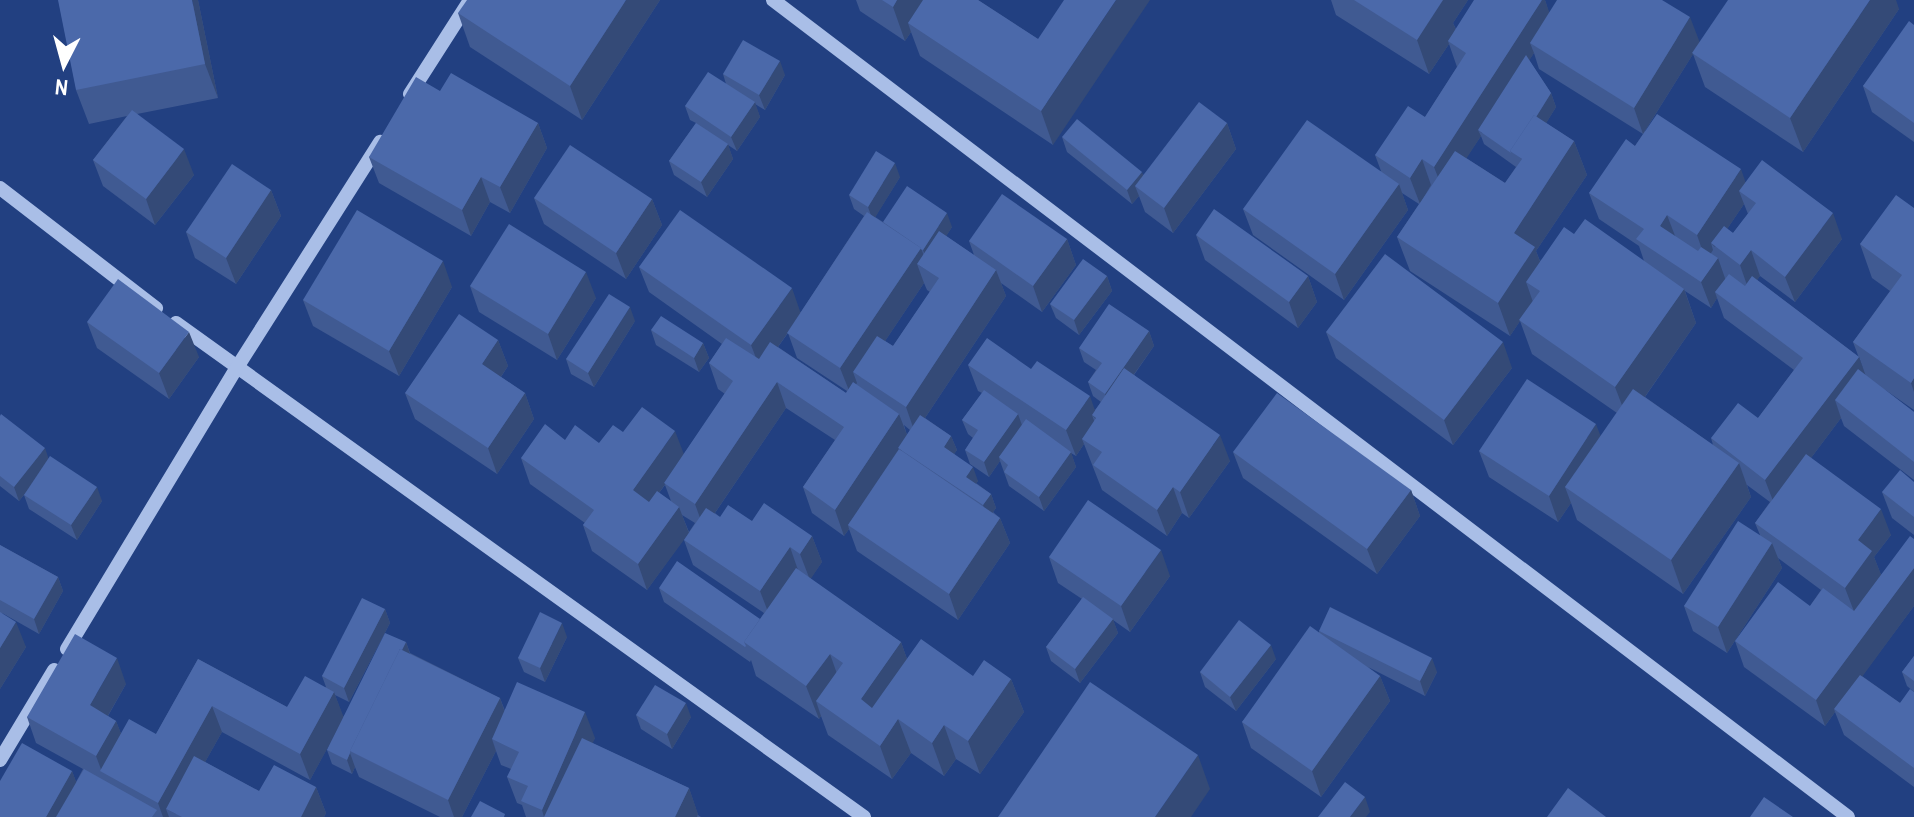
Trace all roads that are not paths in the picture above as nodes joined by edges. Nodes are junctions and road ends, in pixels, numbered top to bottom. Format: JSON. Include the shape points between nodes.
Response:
{"nodes":[{"id":1,"x":470,"y":0,"type":"edge"},
{"id":2,"x":773,"y":0,"type":"edge"},
{"id":3,"x":403,"y":105,"type":"edge"},
{"id":4,"x":386,"y":132,"type":"edge"},
{"id":5,"x":0,"y":188,"type":"edge"},
{"id":6,"x":236,"y":369,"type":"junction"},
{"id":7,"x":0,"y":760,"type":"edge"},
{"id":8,"x":864,"y":817,"type":"edge"},
{"id":9,"x":1848,"y":817,"type":"edge"}],
"edges":[{"from":1,"to":3,"type":"street"},
{"from":2,"to":9,"type":"street"},
{"from":4,"to":6,"type":"street"},
{"from":5,"to":6,"type":"street"},
{"from":6,"to":7,"type":"street"},
{"from":6,"to":8,"type":"street"}]}
